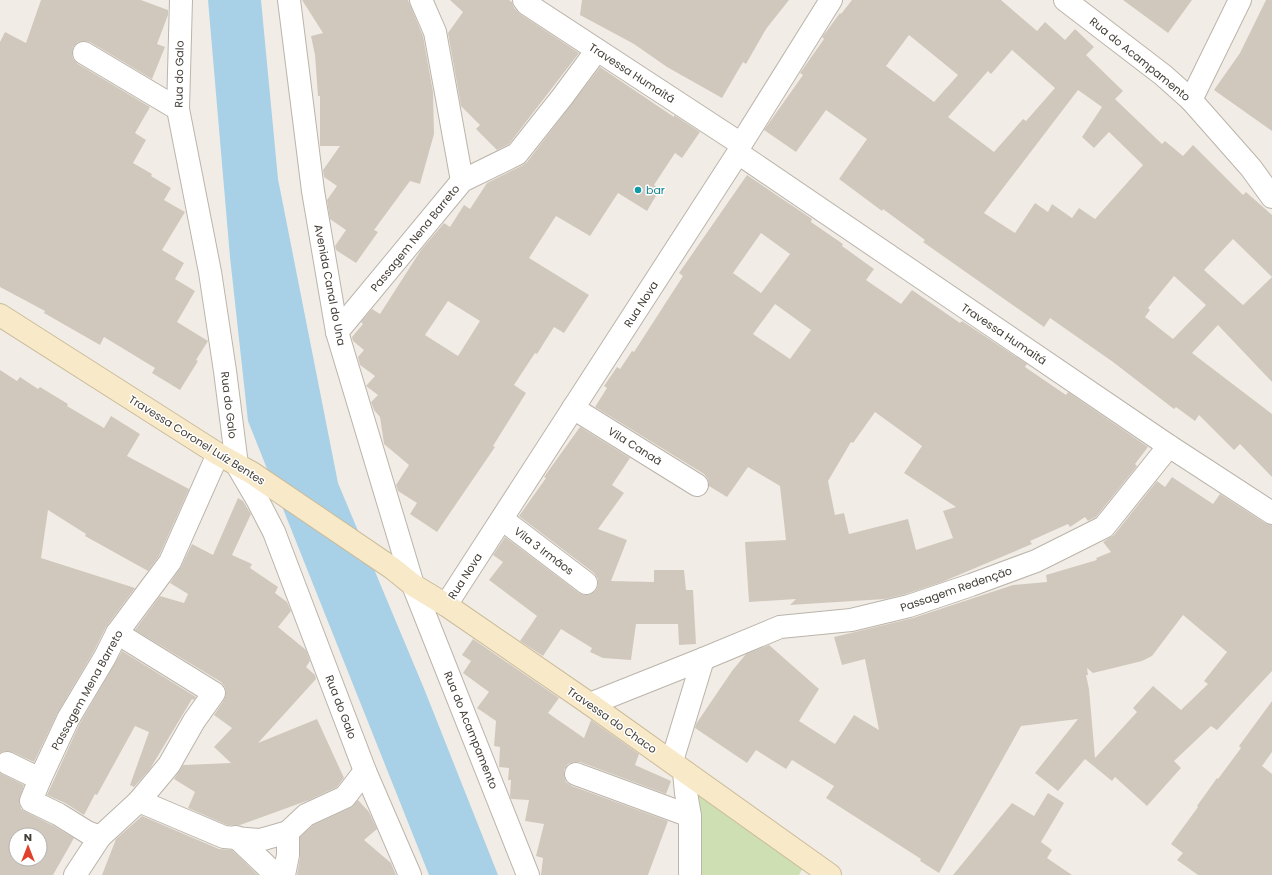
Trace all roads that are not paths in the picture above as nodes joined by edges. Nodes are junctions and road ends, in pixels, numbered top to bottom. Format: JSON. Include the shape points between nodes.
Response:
{"nodes":[{"id":1,"x":181,"y":0,"type":"edge"},
{"id":2,"x":289,"y":0,"type":"edge"},
{"id":3,"x":421,"y":0,"type":"edge"},
{"id":4,"x":524,"y":0,"type":"edge"},
{"id":5,"x":831,"y":0,"type":"edge"},
{"id":6,"x":1064,"y":0,"type":"edge"},
{"id":7,"x":1240,"y":0,"type":"edge"},
{"id":8,"x":597,"y":50,"type":"junction"},
{"id":9,"x":84,"y":53,"type":"dead end"},
{"id":10,"x":1191,"y":100,"type":"junction"},
{"id":11,"x":178,"y":109,"type":"junction"},
{"id":12,"x":740,"y":148,"type":"junction"},
{"id":13,"x":462,"y":181,"type":"junction"},
{"id":14,"x":1272,"y":197,"type":"edge"},
{"id":15,"x":0,"y":315,"type":"edge"},
{"id":16,"x":337,"y":332,"type":"junction"},
{"id":17,"x":574,"y":408,"type":"junction"},
{"id":18,"x":1170,"y":446,"type":"junction"},
{"id":19,"x":218,"y":454,"type":"junction"},
{"id":20,"x":244,"y":469,"type":"junction"},
{"id":21,"x":697,"y":485,"type":"dead end"},
{"id":22,"x":1272,"y":513,"type":"edge"},
{"id":23,"x":502,"y":519,"type":"junction"},
{"id":24,"x":392,"y":568,"type":"joint"},
{"id":25,"x":586,"y":583,"type":"dead end"},
{"id":26,"x":414,"y":585,"type":"junction"},
{"id":27,"x":446,"y":605,"type":"junction"},
{"id":28,"x":117,"y":634,"type":"junction"},
{"id":29,"x":703,"y":659,"type":"junction"},
{"id":30,"x":590,"y":704,"type":"junction"},
{"id":31,"x":7,"y":763,"type":"dead end"},
{"id":32,"x":678,"y":767,"type":"junction"},
{"id":33,"x":365,"y":771,"type":"junction"},
{"id":34,"x":576,"y":774,"type":"dead end"},
{"id":35,"x":40,"y":779,"type":"junction"},
{"id":36,"x":139,"y":801,"type":"junction"},
{"id":37,"x":690,"y":816,"type":"junction"},
{"id":38,"x":288,"y":832,"type":"junction"},
{"id":39,"x":100,"y":837,"type":"junction"},
{"id":40,"x":236,"y":837,"type":"junction"},
{"id":41,"x":818,"y":872,"type":"edge"},
{"id":42,"x":75,"y":875,"type":"edge"},
{"id":43,"x":276,"y":875,"type":"edge"},
{"id":44,"x":284,"y":875,"type":"edge"},
{"id":45,"x":410,"y":875,"type":"edge"},
{"id":46,"x":528,"y":875,"type":"edge"},
{"id":47,"x":690,"y":875,"type":"edge"}],
"edges":[{"from":1,"to":11,"type":"street","name":"Rua do Galo"},
{"from":2,"to":16,"type":"street","name":"Avenida Canal do Una","via":[[313,191]]},
{"from":3,"to":13,"type":"street","via":[[435,32]]},
{"from":4,"to":8,"type":"street","name":"Travessa Humaitá"},
{"from":5,"to":12,"type":"street","name":"Rua Nova"},
{"from":6,"to":10,"type":"street","name":"Rua do Acampamento"},
{"from":7,"to":10,"type":"street"},
{"from":8,"to":12,"type":"street","name":"Travessa Humaitá"},
{"from":8,"to":13,"type":"street","name":"Passagem Nena Barreto","via":[[517,154]]},
{"from":9,"to":11,"type":"street"},
{"from":10,"to":14,"type":"street","name":"Rua do Acampamento","via":[[1251,168]]},
{"from":11,"to":20,"type":"street","name":"Rua do Galo","via":[[210,272],[225,371]]},
{"from":12,"to":17,"type":"street","name":"Rua Nova"},
{"from":12,"to":18,"type":"street","name":"Travessa Humaitá"},
{"from":13,"to":16,"type":"street","name":"Passagem Nena Barreto"},
{"from":15,"to":19,"type":"street","name":"Travessa Coronel Luíz Bentes"},
{"from":16,"to":26,"type":"street","name":"Avenida Canal do Una"},
{"from":17,"to":21,"type":"street","name":"Vila Canaã"},
{"from":17,"to":23,"type":"street","name":"Rua Nova"},
{"from":18,"to":22,"type":"street","name":"Travessa Humaitá"},
{"from":18,"to":29,"type":"street","name":"Passagem Redenção","via":[[1104,527],[1036,561],[909,606],[851,620],[780,627]]},
{"from":19,"to":20,"type":"street","name":"Travessa Coronel Luíz Bentes"},
{"from":19,"to":28,"type":"street","name":"Passagem Mena Barreto","via":[[170,562]]},
{"from":20,"to":24,"type":"street","name":"Travessa Coronel Luíz Bentes"},
{"from":20,"to":33,"type":"street","name":"Rua do Galo","via":[[274,532]]},
{"from":23,"to":25,"type":"street","name":"Vila 3 Irmãos"},
{"from":23,"to":27,"type":"street","name":"Rua Nova"},
{"from":24,"to":26,"type":"street","name":"Travessa do Chaco"},
{"from":26,"to":27,"type":"street","name":"Travessa do Chaco"},
{"from":26,"to":46,"type":"street","name":"Rua do Acampamento"},
{"from":27,"to":30,"type":"street","name":"Travessa do Chaco"},
{"from":28,"to":35,"type":"street","name":"Passagem Mena Barreto","via":[[68,719]]},
{"from":28,"to":36,"type":"street","via":[[214,693],[194,721],[169,765]]},
{"from":29,"to":30,"type":"street","name":"Passagem Redenção"},
{"from":29,"to":32,"type":"street"},
{"from":30,"to":32,"type":"street","name":"Travessa do Chaco"},
{"from":31,"to":35,"type":"street"},
{"from":32,"to":37,"type":"street"},
{"from":32,"to":41,"type":"street","name":"Travessa do Chaco"},
{"from":33,"to":38,"type":"street","via":[[345,797],[306,815]]},
{"from":33,"to":45,"type":"street","name":"Rua do Galo"},
{"from":34,"to":37,"type":"street"},
{"from":35,"to":39,"type":"street","name":"Passagem Mena Barreto","via":[[31,800]]},
{"from":36,"to":39,"type":"street"},
{"from":36,"to":40,"type":"street","via":[[224,837]]},
{"from":37,"to":47,"type":"street"},
{"from":38,"to":40,"type":"street","via":[[260,840]]},
{"from":38,"to":44,"type":"street","via":[[288,855]]},
{"from":39,"to":42,"type":"street"},
{"from":40,"to":43,"type":"street"}]}
